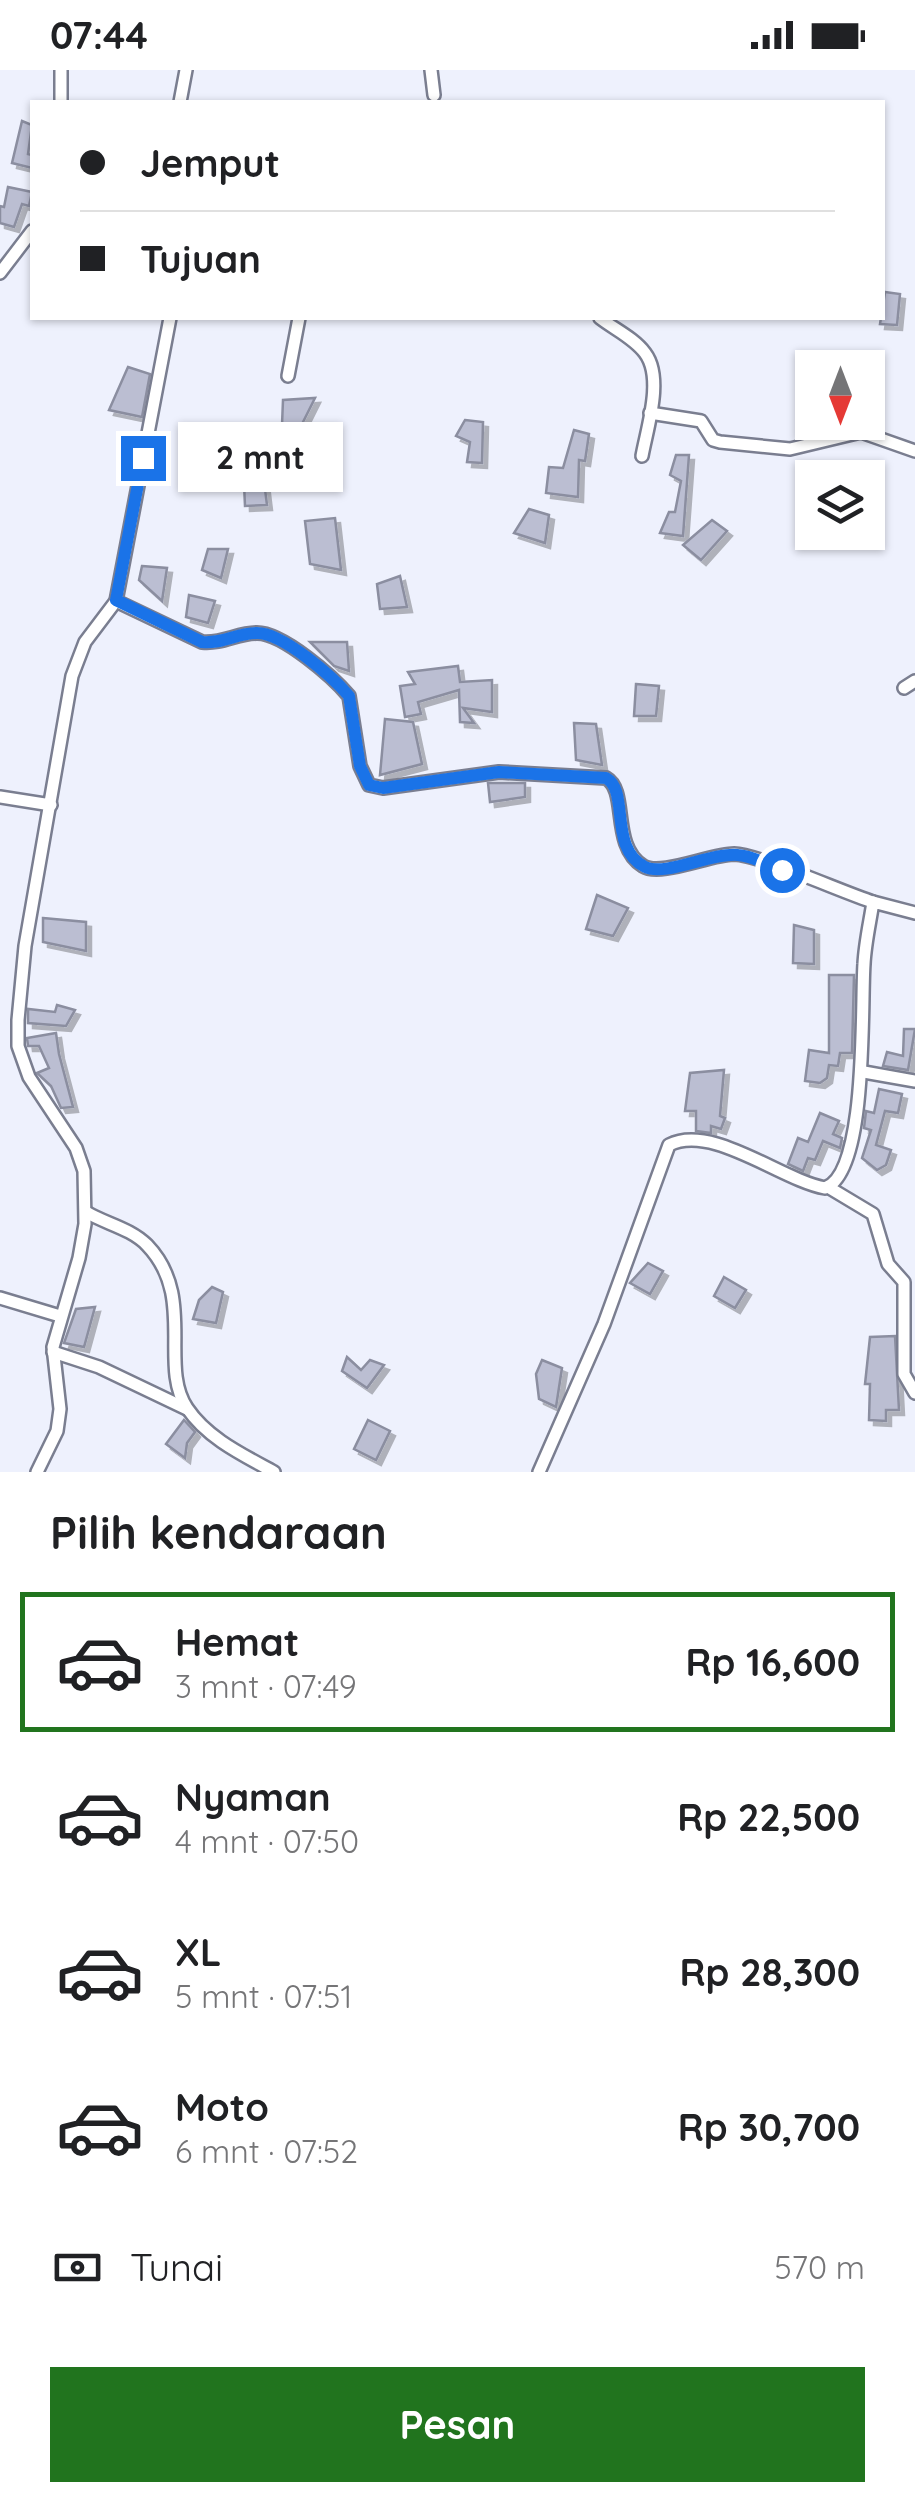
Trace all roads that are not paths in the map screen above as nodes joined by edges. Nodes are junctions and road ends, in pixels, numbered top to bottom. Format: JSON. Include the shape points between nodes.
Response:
{"nodes":[{"id":1,"x":61,"y":70,"type":"edge"},
{"id":2,"x":186,"y":70,"type":"edge"},
{"id":3,"x":431,"y":70,"type":"edge"},
{"id":4,"x":434,"y":95,"type":"dead end"},
{"id":5,"x":61,"y":100,"type":"edge"},
{"id":6,"x":180,"y":100,"type":"edge"},
{"id":7,"x":30,"y":235,"type":"edge"},
{"id":8,"x":0,"y":274,"type":"edge"},
{"id":9,"x":170,"y":320,"type":"edge"},
{"id":10,"x":299,"y":320,"type":"edge"},
{"id":11,"x":603,"y":320,"type":"edge"},
{"id":12,"x":288,"y":376,"type":"dead end"},
{"id":13,"x":650,"y":413,"type":"junction"},
{"id":14,"x":915,"y":451,"type":"edge"},
{"id":15,"x":642,"y":456,"type":"dead end"},
{"id":16,"x":116,"y":600,"type":"junction"},
{"id":17,"x":0,"y":798,"type":"edge"},
{"id":18,"x":51,"y":804,"type":"junction"},
{"id":19,"x":874,"y":902,"type":"junction"},
{"id":20,"x":915,"y":913,"type":"edge"},
{"id":21,"x":864,"y":1072,"type":"junction"},
{"id":22,"x":915,"y":1081,"type":"edge"},
{"id":23,"x":828,"y":1186,"type":"junction"},
{"id":24,"x":86,"y":1212,"type":"junction"},
{"id":25,"x":915,"y":1275,"type":"edge"},
{"id":26,"x":901,"y":1278,"type":"junction"},
{"id":27,"x":0,"y":1298,"type":"edge"},
{"id":28,"x":60,"y":1316,"type":"junction"},
{"id":29,"x":53,"y":1352,"type":"junction"},
{"id":30,"x":915,"y":1393,"type":"edge"},
{"id":31,"x":187,"y":1409,"type":"junction"},
{"id":32,"x":37,"y":1472,"type":"edge"},
{"id":33,"x":274,"y":1472,"type":"edge"},
{"id":34,"x":539,"y":1472,"type":"edge"}],
"edges":[{"from":1,"to":5,"type":"street"},
{"from":2,"to":6,"type":"street"},
{"from":3,"to":4,"type":"street"},
{"from":7,"to":8,"type":"street"},
{"from":9,"to":16,"type":"street"},
{"from":10,"to":12,"type":"street"},
{"from":11,"to":13,"type":"street","via":[[650,362]]},
{"from":13,"to":14,"type":"street","via":[[701,422],[716,442],[790,448],[862,432]]},
{"from":13,"to":15,"type":"street"},
{"from":16,"to":18,"type":"street","via":[[78,656]]},
{"from":16,"to":19,"type":"street","via":[[202,642],[254,633],[280,640],[349,696],[369,785],[499,772],[606,778],[616,788],[621,833],[643,866],[660,869],[736,854]]},
{"from":17,"to":18,"type":"street"},
{"from":18,"to":24,"type":"street","via":[[25,946],[18,1046],[29,1077],[76,1148]]},
{"from":19,"to":20,"type":"street"},
{"from":19,"to":21,"type":"street","via":[[862,998]]},
{"from":21,"to":22,"type":"street"},
{"from":21,"to":23,"type":"street","via":[[840,1176]]},
{"from":23,"to":26,"type":"street","via":[[873,1214],[888,1264]]},
{"from":23,"to":34,"type":"street","via":[[706,1141],[669,1145],[604,1324]]},
{"from":24,"to":28,"type":"street","via":[[76,1278]]},
{"from":24,"to":31,"type":"street","via":[[130,1231],[158,1260],[173,1293],[177,1383]]},
{"from":25,"to":26,"type":"street"},
{"from":26,"to":30,"type":"street","via":[[904,1374]]},
{"from":27,"to":28,"type":"street"},
{"from":28,"to":29,"type":"street"},
{"from":29,"to":31,"type":"street"},
{"from":29,"to":32,"type":"street","via":[[58,1431]]},
{"from":31,"to":33,"type":"street","via":[[214,1436]]}]}
